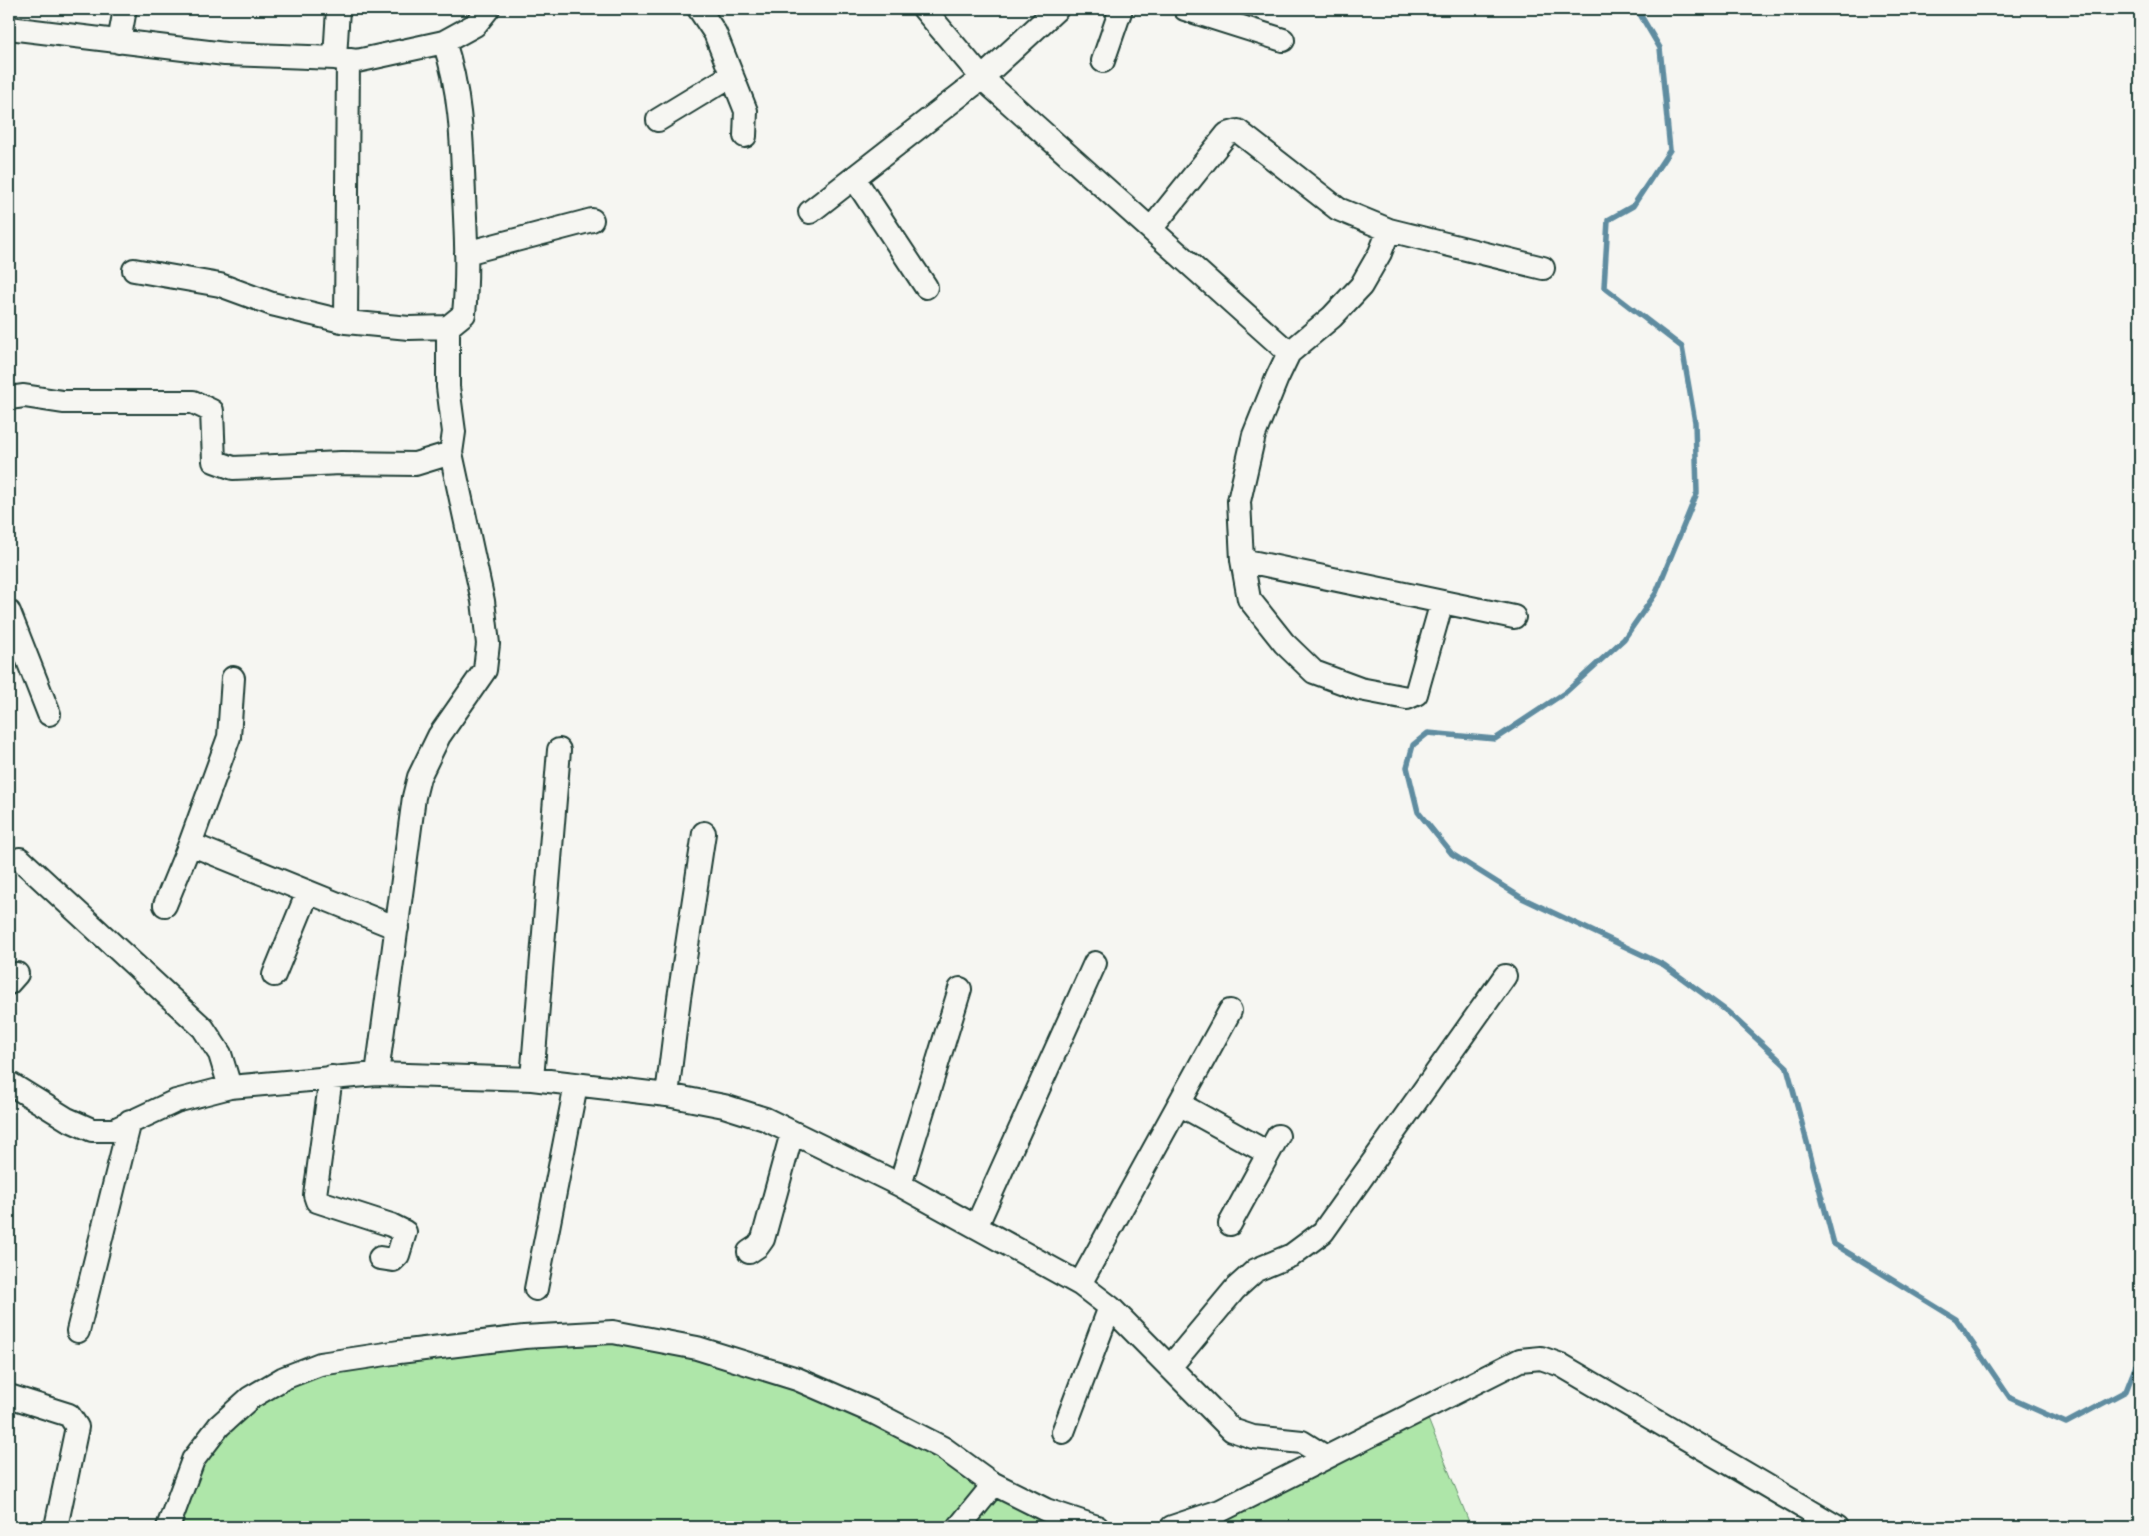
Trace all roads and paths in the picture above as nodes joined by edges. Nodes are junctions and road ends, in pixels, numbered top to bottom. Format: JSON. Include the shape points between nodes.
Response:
{"nodes":[{"id":1,"x":125,"y":9,"type":"edge"},
{"id":2,"x":338,"y":9,"type":"edge"},
{"id":3,"x":488,"y":9,"type":"edge"},
{"id":4,"x":699,"y":9,"type":"edge"},
{"id":5,"x":924,"y":9,"type":"edge"},
{"id":6,"x":1057,"y":9,"type":"edge"},
{"id":7,"x":1122,"y":9,"type":"edge"},
{"id":8,"x":1184,"y":9,"type":"edge"},
{"id":9,"x":9,"y":28,"type":"edge"},
{"id":10,"x":1283,"y":40,"type":"dead end"},
{"id":11,"x":119,"y":42,"type":"junction"},
{"id":12,"x":444,"y":42,"type":"junction"},
{"id":13,"x":342,"y":59,"type":"junction"},
{"id":14,"x":1103,"y":61,"type":"dead end"},
{"id":15,"x":732,"y":76,"type":"junction"},
{"id":16,"x":982,"y":78,"type":"junction"},
{"id":17,"x":658,"y":120,"type":"dead end"},
{"id":18,"x":745,"y":136,"type":"dead end"},
{"id":19,"x":854,"y":178,"type":"junction"},
{"id":20,"x":810,"y":212,"type":"dead end"},
{"id":21,"x":592,"y":220,"type":"dead end"},
{"id":22,"x":1150,"y":229,"type":"junction"},
{"id":23,"x":1388,"y":230,"type":"junction"},
{"id":24,"x":466,"y":253,"type":"junction"},
{"id":25,"x":1543,"y":268,"type":"dead end"},
{"id":26,"x":134,"y":270,"type":"dead end"},
{"id":27,"x":926,"y":287,"type":"dead end"},
{"id":28,"x":346,"y":322,"type":"junction"},
{"id":29,"x":448,"y":327,"type":"junction"},
{"id":30,"x":1289,"y":353,"type":"junction"},
{"id":31,"x":9,"y":398,"type":"edge"},
{"id":32,"x":451,"y":453,"type":"junction"},
{"id":33,"x":1242,"y":560,"type":"junction"},
{"id":34,"x":1442,"y":602,"type":"junction"},
{"id":35,"x":9,"y":612,"type":"edge"},
{"id":36,"x":1514,"y":617,"type":"dead end"},
{"id":37,"x":233,"y":678,"type":"dead end"},
{"id":38,"x":49,"y":714,"type":"dead end"},
{"id":39,"x":559,"y":750,"type":"dead end"},
{"id":40,"x":704,"y":833,"type":"dead end"},
{"id":41,"x":190,"y":844,"type":"junction"},
{"id":42,"x":20,"y":859,"type":"dead end"},
{"id":43,"x":308,"y":892,"type":"junction"},
{"id":44,"x":165,"y":905,"type":"dead end"},
{"id":45,"x":397,"y":928,"type":"junction"},
{"id":46,"x":1095,"y":963,"type":"dead end"},
{"id":47,"x":274,"y":975,"type":"dead end"},
{"id":48,"x":1505,"y":976,"type":"dead end"},
{"id":49,"x":960,"y":989,"type":"dead end"},
{"id":50,"x":1230,"y":1011,"type":"dead end"},
{"id":51,"x":377,"y":1074,"type":"junction"},
{"id":52,"x":331,"y":1077,"type":"junction"},
{"id":53,"x":532,"y":1079,"type":"junction"},
{"id":54,"x":9,"y":1083,"type":"edge"},
{"id":55,"x":576,"y":1085,"type":"junction"},
{"id":56,"x":230,"y":1087,"type":"junction"},
{"id":57,"x":667,"y":1096,"type":"junction"},
{"id":58,"x":1179,"y":1104,"type":"junction"},
{"id":59,"x":130,"y":1121,"type":"junction"},
{"id":60,"x":792,"y":1133,"type":"junction"},
{"id":61,"x":900,"y":1185,"type":"junction"},
{"id":62,"x":1230,"y":1224,"type":"dead end"},
{"id":63,"x":976,"y":1227,"type":"junction"},
{"id":64,"x":749,"y":1252,"type":"dead end"},
{"id":65,"x":380,"y":1258,"type":"dead end"},
{"id":66,"x":1080,"y":1284,"type":"junction"},
{"id":67,"x":536,"y":1289,"type":"dead end"},
{"id":68,"x":1110,"y":1307,"type":"junction"},
{"id":69,"x":78,"y":1331,"type":"dead end"},
{"id":70,"x":1170,"y":1367,"type":"junction"},
{"id":71,"x":9,"y":1396,"type":"edge"},
{"id":72,"x":1063,"y":1432,"type":"dead end"},
{"id":73,"x":1326,"y":1457,"type":"junction"},
{"id":74,"x":994,"y":1484,"type":"junction"},
{"id":75,"x":56,"y":1527,"type":"edge"},
{"id":76,"x":168,"y":1527,"type":"edge"},
{"id":77,"x":958,"y":1527,"type":"edge"},
{"id":78,"x":1097,"y":1527,"type":"edge"},
{"id":79,"x":1172,"y":1527,"type":"edge"},
{"id":80,"x":1837,"y":1527,"type":"edge"}],
"edges":[{"from":1,"to":11,"type":"street"},
{"from":2,"to":13,"type":"street"},
{"from":3,"to":12,"type":"street","via":[[475,26]]},
{"from":4,"to":15,"type":"street","via":[[715,33]]},
{"from":5,"to":16,"type":"street"},
{"from":6,"to":16,"type":"street"},
{"from":7,"to":14,"type":"street"},
{"from":8,"to":10,"type":"street"},
{"from":9,"to":11,"type":"street"},
{"from":11,"to":13,"type":"street","via":[[225,54]]},
{"from":12,"to":13,"type":"street","via":[[357,61]]},
{"from":12,"to":24,"type":"street","via":[[454,71],[462,136]]},
{"from":13,"to":28,"type":"street"},
{"from":15,"to":17,"type":"street"},
{"from":15,"to":18,"type":"street","via":[[746,111]]},
{"from":16,"to":19,"type":"street"},
{"from":16,"to":22,"type":"street"},
{"from":19,"to":20,"type":"street"},
{"from":19,"to":27,"type":"street"},
{"from":21,"to":24,"type":"street"},
{"from":22,"to":23,"type":"street","via":[[1227,134],[1238,131],[1338,209]]},
{"from":22,"to":30,"type":"street"},
{"from":23,"to":25,"type":"street"},
{"from":23,"to":30,"type":"street","via":[[1380,253],[1360,286],[1332,317]]},
{"from":24,"to":29,"type":"street","via":[[468,280],[464,314]]},
{"from":26,"to":28,"type":"street","via":[[220,285],[272,304]]},
{"from":28,"to":29,"type":"street","via":[[409,328]]},
{"from":29,"to":32,"type":"street","via":[[448,387],[454,432]]},
{"from":30,"to":33,"type":"street","via":[[1254,435],[1239,501]]},
{"from":31,"to":32,"type":"street","via":[[24,396],[63,402],[193,402],[212,410],[214,461],[233,468],[341,463],[415,464]]},
{"from":32,"to":45,"type":"street","via":[[483,601],[488,644],[485,670],[439,736],[419,777]]},
{"from":33,"to":34,"type":"street"},
{"from":33,"to":34,"type":"street","via":[[1249,599],[1284,643],[1314,672],[1360,689],[1407,698],[1416,694]]},
{"from":34,"to":36,"type":"street"},
{"from":35,"to":38,"type":"street"},
{"from":37,"to":41,"type":"street","via":[[229,737]]},
{"from":39,"to":53,"type":"street"},
{"from":40,"to":57,"type":"street"},
{"from":41,"to":43,"type":"street"},
{"from":41,"to":44,"type":"street"},
{"from":42,"to":56,"type":"street","via":[[204,1028],[220,1054]]},
{"from":43,"to":45,"type":"street"},
{"from":43,"to":47,"type":"street"},
{"from":45,"to":51,"type":"street"},
{"from":46,"to":63,"type":"street"},
{"from":48,"to":70,"type":"street","via":[[1323,1232],[1292,1255],[1256,1270],[1235,1289]]},
{"from":49,"to":61,"type":"street"},
{"from":50,"to":58,"type":"street"},
{"from":51,"to":52,"type":"street"},
{"from":51,"to":53,"type":"street"},
{"from":52,"to":56,"type":"street"},
{"from":52,"to":65,"type":"street","via":[[315,1195],[317,1201],[405,1232],[398,1255],[393,1260]]},
{"from":53,"to":55,"type":"street"},
{"from":54,"to":59,"type":"street","via":[[66,1119],[92,1130],[114,1130]]},
{"from":55,"to":57,"type":"street"},
{"from":55,"to":67,"type":"street"},
{"from":56,"to":59,"type":"street","via":[[176,1102]]},
{"from":57,"to":60,"type":"street","via":[[732,1109],[765,1119]]},
{"from":58,"to":62,"type":"street","via":[[1273,1145]]},
{"from":58,"to":66,"type":"street"},
{"from":59,"to":69,"type":"street"},
{"from":60,"to":61,"type":"street"},
{"from":60,"to":64,"type":"street","via":[[762,1240]]},
{"from":61,"to":63,"type":"street"},
{"from":63,"to":66,"type":"street"},
{"from":66,"to":68,"type":"street"},
{"from":68,"to":70,"type":"street"},
{"from":68,"to":72,"type":"street"},
{"from":70,"to":73,"type":"street","via":[[1232,1430],[1302,1442]]},
{"from":71,"to":75,"type":"street","via":[[69,1415],[77,1427]]},
{"from":73,"to":79,"type":"street","via":[[1220,1511]]},
{"from":73,"to":80,"type":"street","via":[[1520,1360],[1541,1358],[1568,1370]]},
{"from":74,"to":76,"type":"street","via":[[943,1448],[797,1379],[657,1339],[613,1332],[560,1334],[320,1364],[284,1378],[250,1398],[219,1426],[193,1460]]},
{"from":74,"to":77,"type":"street"},
{"from":74,"to":78,"type":"street","via":[[1046,1510]]}]}
